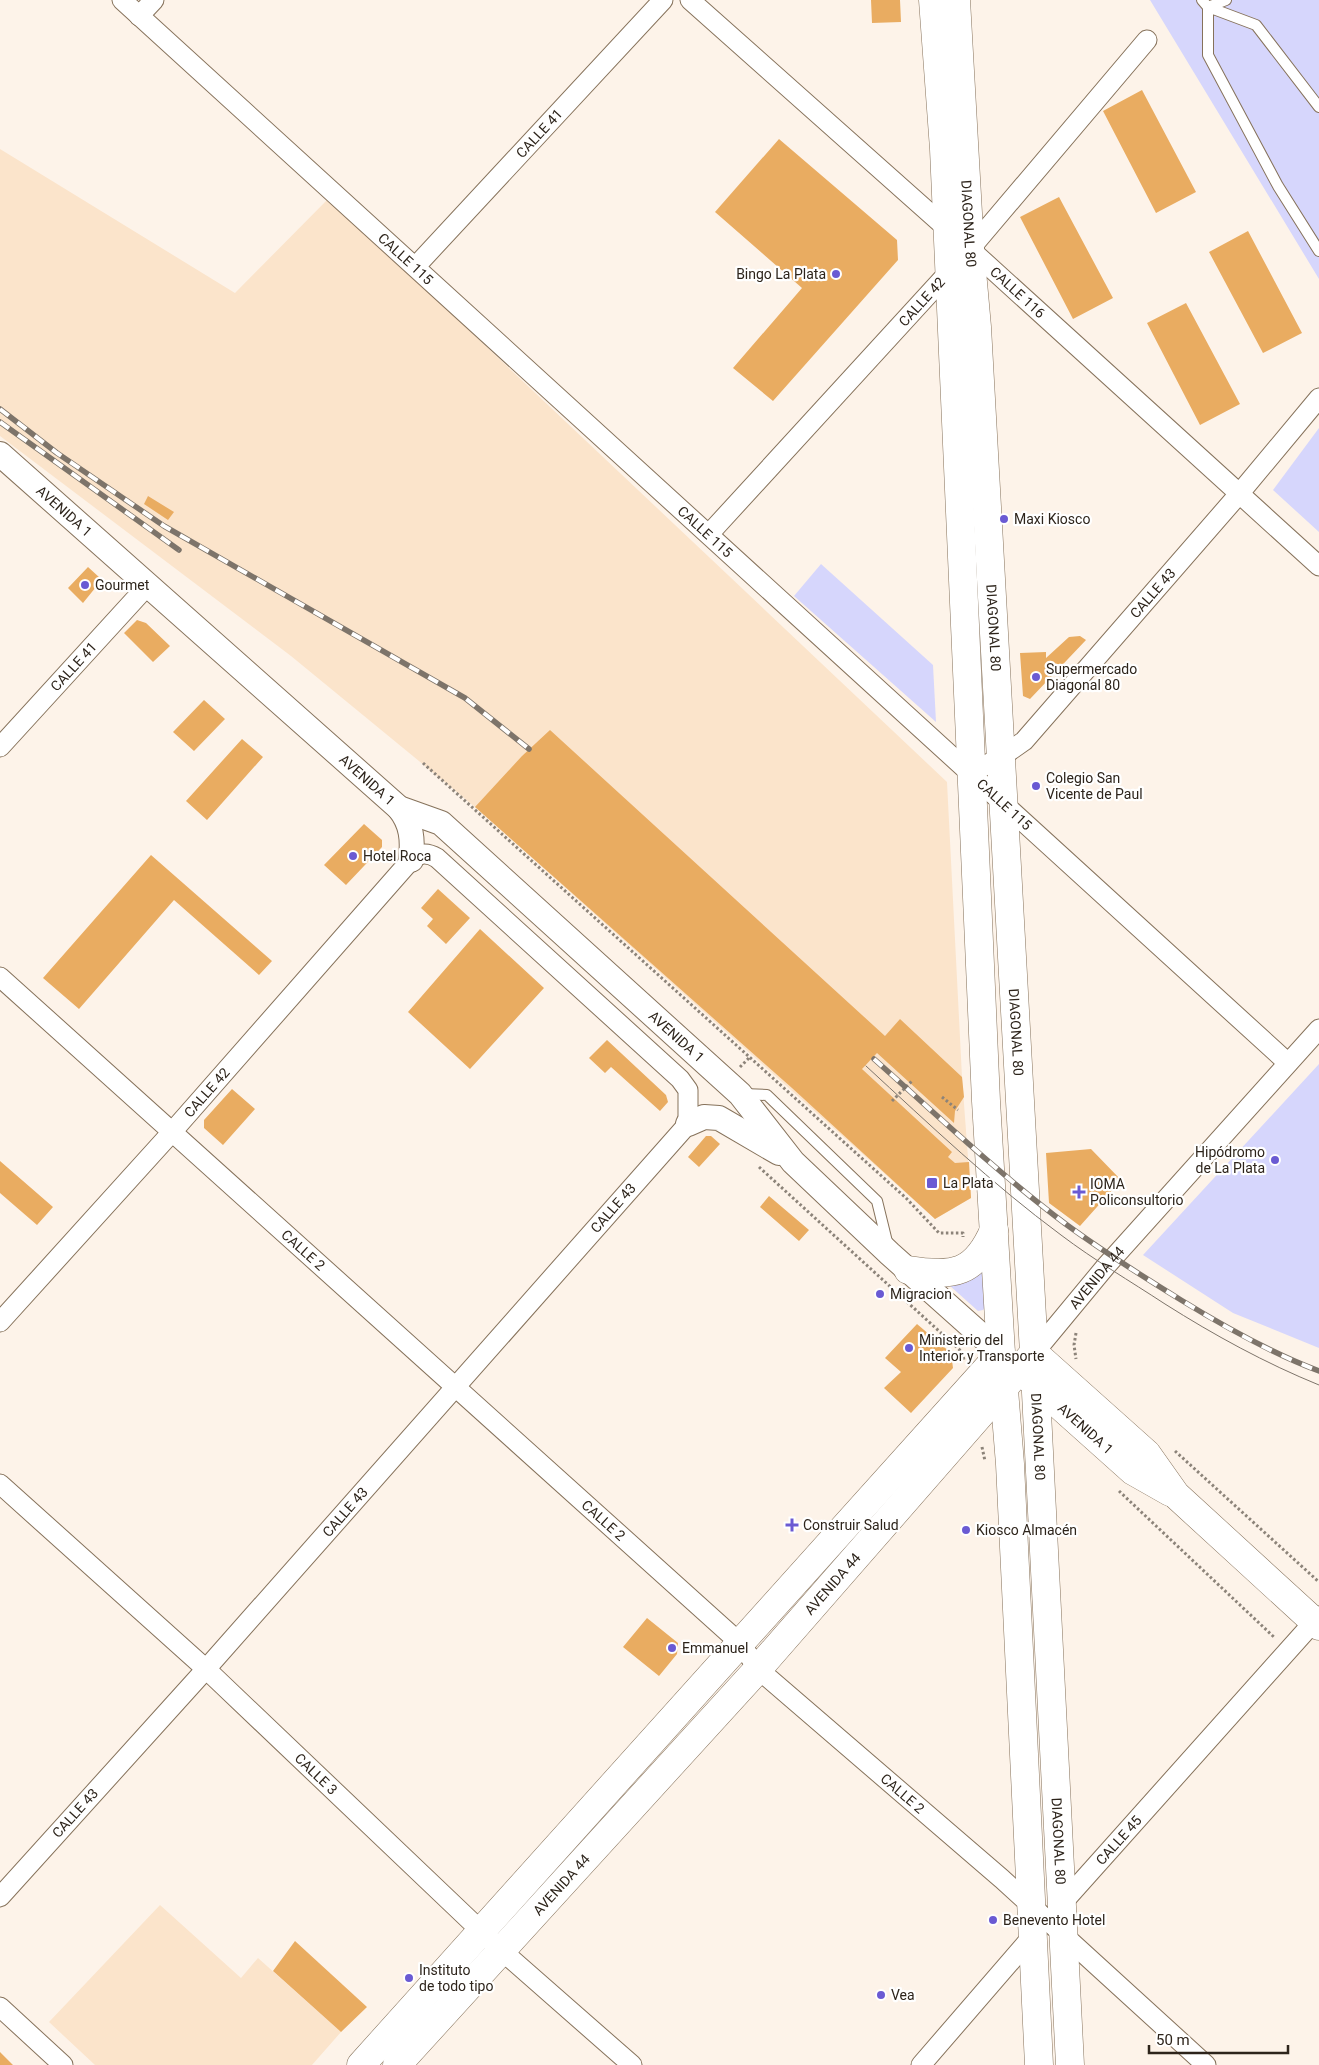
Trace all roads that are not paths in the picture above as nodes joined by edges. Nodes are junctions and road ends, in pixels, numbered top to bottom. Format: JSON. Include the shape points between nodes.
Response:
{"nodes":[{"id":1,"x":122,"y":0,"type":"edge"},
{"id":2,"x":154,"y":0,"type":"edge"},
{"id":3,"x":663,"y":0,"type":"edge"},
{"id":4,"x":690,"y":0,"type":"edge"},
{"id":5,"x":933,"y":0,"type":"edge"},
{"id":6,"x":956,"y":0,"type":"edge"},
{"id":7,"x":1226,"y":0,"type":"edge"},
{"id":8,"x":1205,"y":3,"type":"edge"},
{"id":9,"x":139,"y":16,"type":"junction"},
{"id":10,"x":1147,"y":40,"type":"dead end"},
{"id":11,"x":1319,"y":107,"type":"edge"},
{"id":12,"x":947,"y":229,"type":"junction"},
{"id":13,"x":970,"y":249,"type":"junction"},
{"id":14,"x":1319,"y":252,"type":"edge"},
{"id":15,"x":416,"y":266,"type":"junction"},
{"id":16,"x":949,"y":271,"type":"junction"},
{"id":17,"x":1319,"y":398,"type":"edge"},
{"id":18,"x":0,"y":454,"type":"edge"},
{"id":19,"x":1239,"y":494,"type":"junction"},
{"id":20,"x":709,"y":534,"type":"junction"},
{"id":21,"x":1319,"y":566,"type":"edge"},
{"id":22,"x":148,"y":585,"type":"junction"},
{"id":23,"x":0,"y":747,"type":"edge"},
{"id":24,"x":1001,"y":757,"type":"junction"},
{"id":25,"x":971,"y":773,"type":"junction"},
{"id":26,"x":1002,"y":802,"type":"junction"},
{"id":27,"x":399,"y":808,"type":"junction"},
{"id":28,"x":411,"y":860,"type":"junction"},
{"id":29,"x":0,"y":977,"type":"edge"},
{"id":30,"x":1319,"y":1029,"type":"edge"},
{"id":31,"x":1288,"y":1063,"type":"junction"},
{"id":32,"x":740,"y":1094,"type":"junction"},
{"id":33,"x":688,"y":1124,"type":"junction"},
{"id":34,"x":172,"y":1132,"type":"junction"},
{"id":35,"x":793,"y":1162,"type":"junction"},
{"id":36,"x":994,"y":1230,"type":"junction"},
{"id":37,"x":899,"y":1262,"type":"junction"},
{"id":38,"x":0,"y":1322,"type":"edge"},
{"id":39,"x":1019,"y":1370,"type":"junction"},
{"id":40,"x":456,"y":1387,"type":"junction"},
{"id":41,"x":0,"y":1484,"type":"edge"},
{"id":42,"x":1317,"y":1621,"type":"edge"},
{"id":43,"x":741,"y":1644,"type":"junction"},
{"id":44,"x":206,"y":1669,"type":"junction"},
{"id":45,"x":758,"y":1669,"type":"junction"},
{"id":46,"x":0,"y":1896,"type":"edge"},
{"id":47,"x":1048,"y":1920,"type":"junction"},
{"id":48,"x":482,"y":1930,"type":"junction"},
{"id":49,"x":501,"y":1950,"type":"junction"},
{"id":50,"x":0,"y":2008,"type":"edge"},
{"id":51,"x":63,"y":2065,"type":"edge"},
{"id":52,"x":361,"y":2065,"type":"edge"},
{"id":53,"x":397,"y":2065,"type":"edge"},
{"id":54,"x":632,"y":2065,"type":"edge"},
{"id":55,"x":920,"y":2065,"type":"edge"},
{"id":56,"x":1039,"y":2065,"type":"edge"},
{"id":57,"x":1070,"y":2065,"type":"edge"},
{"id":58,"x":1206,"y":2065,"type":"edge"}],
"edges":[{"from":1,"to":9,"type":"street","name":"CALLE 115"},
{"from":2,"to":9,"type":"street"},
{"from":3,"to":15,"type":"street","name":"CALLE 41"},
{"from":4,"to":12,"type":"street","name":"CALLE 116"},
{"from":5,"to":12,"type":"main road","name":"DIAGONAL 80"},
{"from":6,"to":13,"type":"main road","name":"DIAGONAL 80"},
{"from":7,"to":8,"type":"lane"},
{"from":8,"to":11,"type":"lane","via":[[1256,24]]},
{"from":8,"to":14,"type":"lane","via":[[1208,54],[1278,186]]},
{"from":9,"to":15,"type":"street","name":"CALLE 115"},
{"from":10,"to":13,"type":"street","name":"CALLE 42"},
{"from":12,"to":13,"type":"street","name":"CALLE 116"},
{"from":12,"to":16,"type":"main road","name":"DIAGONAL 80"},
{"from":13,"to":16,"type":"street","name":"CALLE 42"},
{"from":13,"to":19,"type":"street","name":"CALLE 116"},
{"from":13,"to":24,"type":"main road","name":"DIAGONAL 80"},
{"from":15,"to":20,"type":"street","name":"CALLE 115"},
{"from":16,"to":20,"type":"street","name":"CALLE 42"},
{"from":16,"to":25,"type":"main road","name":"DIAGONAL 80"},
{"from":17,"to":19,"type":"street","name":"CALLE 43"},
{"from":18,"to":22,"type":"street","name":"AVENIDA 1"},
{"from":19,"to":21,"type":"street","name":"CALLE 116"},
{"from":19,"to":24,"type":"street","name":"CALLE 43","via":[[1024,741]]},
{"from":20,"to":25,"type":"street","name":"CALLE 115"},
{"from":22,"to":23,"type":"street","name":"CALLE 41"},
{"from":22,"to":27,"type":"street","name":"AVENIDA 1"},
{"from":24,"to":25,"type":"street","name":"CALLE 43"},
{"from":24,"to":26,"type":"main road","name":"DIAGONAL 80"},
{"from":25,"to":26,"type":"street","name":"CALLE 115"},
{"from":25,"to":36,"type":"main road","name":"DIAGONAL 80"},
{"from":26,"to":31,"type":"street","name":"CALLE 115"},
{"from":26,"to":39,"type":"main road","name":"DIAGONAL 80"},
{"from":27,"to":28,"type":"street","via":[[410,829]]},
{"from":27,"to":32,"type":"street","name":"AVENIDA 1","via":[[441,823]]},
{"from":28,"to":33,"type":"street","name":"AVENIDA 1","via":[[422,854],[437,858],[680,1079],[688,1090]]},
{"from":28,"to":34,"type":"street","name":"CALLE 42"},
{"from":29,"to":34,"type":"street","name":"CALLE 2"},
{"from":30,"to":31,"type":"street","name":"AVENIDA 44"},
{"from":31,"to":39,"type":"street","name":"AVENIDA 44","via":[[1106,1266]]},
{"from":32,"to":35,"type":"street","name":"AVENIDA 1"},
{"from":32,"to":37,"type":"lane","via":[[767,1095],[877,1201]]},
{"from":33,"to":35,"type":"street","via":[[704,1117],[722,1118]]},
{"from":33,"to":40,"type":"street","name":"CALLE 43"},
{"from":34,"to":38,"type":"street","name":"CALLE 42"},
{"from":34,"to":40,"type":"street","name":"CALLE 2"},
{"from":35,"to":37,"type":"street","name":"AVENIDA 1"},
{"from":36,"to":37,"type":"main road","via":[[982,1253],[967,1267],[949,1271]]},
{"from":36,"to":39,"type":"main road","name":"DIAGONAL 80"},
{"from":37,"to":39,"type":"street","name":"AVENIDA 1"},
{"from":39,"to":42,"type":"main road","name":"AVENIDA 1","via":[[1147,1454],[1176,1495]]},
{"from":39,"to":43,"type":"main road","name":"AVENIDA 44"},
{"from":39,"to":45,"type":"main road","name":"AVENIDA 44"},
{"from":39,"to":47,"type":"main road","name":"DIAGONAL 80","via":[[1010,1464]]},
{"from":40,"to":43,"type":"street","name":"CALLE 2"},
{"from":40,"to":44,"type":"street","name":"CALLE 43"},
{"from":41,"to":44,"type":"street","name":"CALLE 3"},
{"from":42,"to":47,"type":"street","name":"CALLE 45"},
{"from":43,"to":45,"type":"street","name":"CALLE 2"},
{"from":43,"to":48,"type":"main road","name":"AVENIDA 44"},
{"from":44,"to":46,"type":"street","name":"CALLE 43"},
{"from":44,"to":48,"type":"street","name":"CALLE 3"},
{"from":45,"to":47,"type":"street","name":"CALLE 2"},
{"from":45,"to":49,"type":"main road","name":"AVENIDA 44"},
{"from":47,"to":55,"type":"street","name":"CALLE 45"},
{"from":47,"to":56,"type":"main road","name":"DIAGONAL 80"},
{"from":47,"to":57,"type":"main road","name":"DIAGONAL 80"},
{"from":47,"to":58,"type":"street","name":"CALLE 2"},
{"from":48,"to":49,"type":"street","name":"CALLE 3"},
{"from":48,"to":52,"type":"main road","name":"AVENIDA 44"},
{"from":49,"to":53,"type":"main road","name":"AVENIDA 44"},
{"from":49,"to":54,"type":"street","name":"CALLE 3"},
{"from":50,"to":51,"type":"street"}]}
